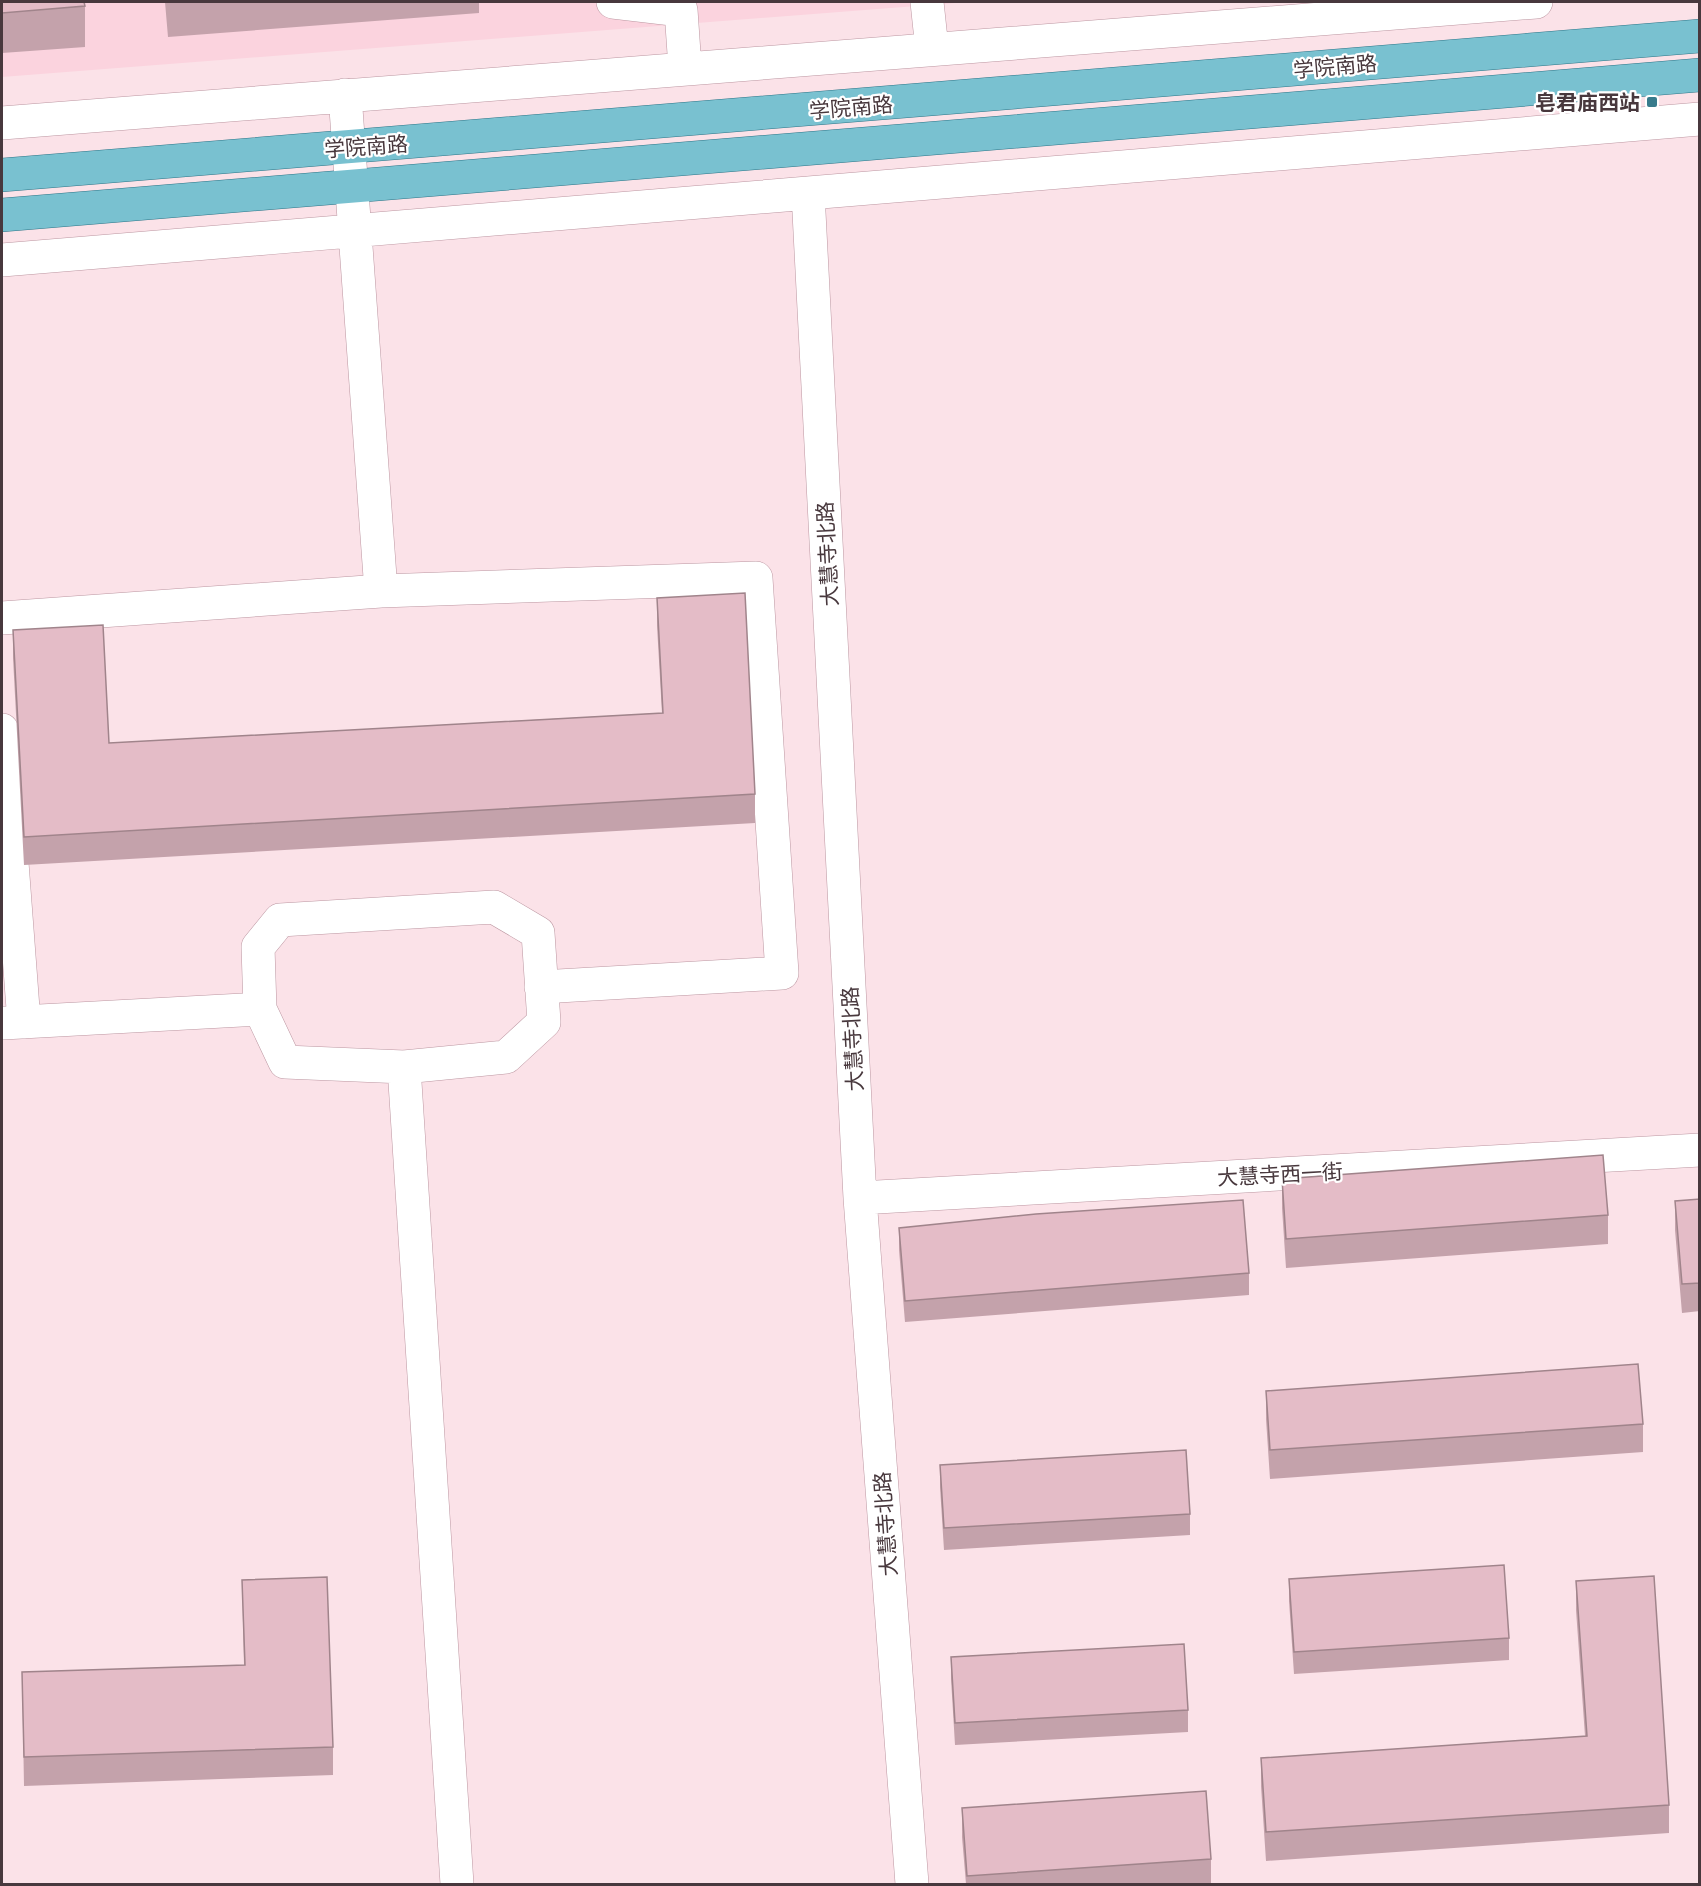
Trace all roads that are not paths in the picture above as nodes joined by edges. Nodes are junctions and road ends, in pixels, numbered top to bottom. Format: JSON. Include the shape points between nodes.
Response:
{"nodes":[{"id":1,"x":613,"y":2,"type":"edge"},
{"id":2,"x":927,"y":2,"type":"edge"},
{"id":3,"x":1536,"y":2,"type":"edge"},
{"id":4,"x":1700,"y":36,"type":"edge"},
{"id":5,"x":932,"y":49,"type":"junction"},
{"id":6,"x":685,"y":68,"type":"junction"},
{"id":7,"x":1700,"y":75,"type":"edge"},
{"id":8,"x":345,"y":95,"type":"junction"},
{"id":9,"x":1700,"y":119,"type":"edge"},
{"id":10,"x":2,"y":123,"type":"edge"},
{"id":11,"x":348,"y":147,"type":"junction"},
{"id":12,"x":2,"y":175,"type":"edge"},
{"id":13,"x":350,"y":186,"type":"junction"},
{"id":14,"x":808,"y":193,"type":"junction"},
{"id":15,"x":2,"y":214,"type":"edge"},
{"id":16,"x":353,"y":231,"type":"junction"},
{"id":17,"x":2,"y":260,"type":"edge"},
{"id":18,"x":381,"y":591,"type":"junction"},
{"id":19,"x":2,"y":618,"type":"edge"},
{"id":20,"x":2,"y":730,"type":"edge"},
{"id":21,"x":541,"y":987,"type":"junction"},
{"id":22,"x":260,"y":1009,"type":"junction"},
{"id":23,"x":13,"y":1023,"type":"edge"},
{"id":24,"x":404,"y":1067,"type":"junction"},
{"id":25,"x":1700,"y":1150,"type":"edge"},
{"id":26,"x":860,"y":1198,"type":"junction"},
{"id":27,"x":457,"y":1884,"type":"edge"},
{"id":28,"x":912,"y":1884,"type":"edge"}],
"edges":[{"from":1,"to":6,"type":"street","via":[[681,10]]},
{"from":2,"to":5,"type":"street"},
{"from":3,"to":5,"type":"street"},
{"from":4,"to":11,"type":"main road","name":"学院南路"},
{"from":5,"to":6,"type":"street"},
{"from":6,"to":8,"type":"street"},
{"from":7,"to":13,"type":"main road","name":"学院南路"},
{"from":8,"to":10,"type":"street"},
{"from":8,"to":11,"type":"street"},
{"from":9,"to":14,"type":"street"},
{"from":11,"to":12,"type":"main road","name":"学院南路"},
{"from":11,"to":13,"type":"street"},
{"from":13,"to":15,"type":"main road","name":"学院南路"},
{"from":13,"to":16,"type":"street"},
{"from":14,"to":16,"type":"street"},
{"from":14,"to":26,"type":"street","name":"大慧寺北路"},
{"from":16,"to":17,"type":"street"},
{"from":16,"to":18,"type":"street"},
{"from":18,"to":19,"type":"street"},
{"from":18,"to":21,"type":"street","via":[[756,578],[782,973]]},
{"from":20,"to":23,"type":"street"},
{"from":21,"to":22,"type":"street","via":[[538,933],[494,907],[280,920],[258,947]]},
{"from":21,"to":24,"type":"street","via":[[544,1022],[506,1057]]},
{"from":22,"to":23,"type":"street"},
{"from":22,"to":24,"type":"street","via":[[285,1062]]},
{"from":24,"to":27,"type":"street"},
{"from":25,"to":26,"type":"street","name":"大慧寺西一街"},
{"from":26,"to":28,"type":"street","name":"大慧寺北路"}]}
